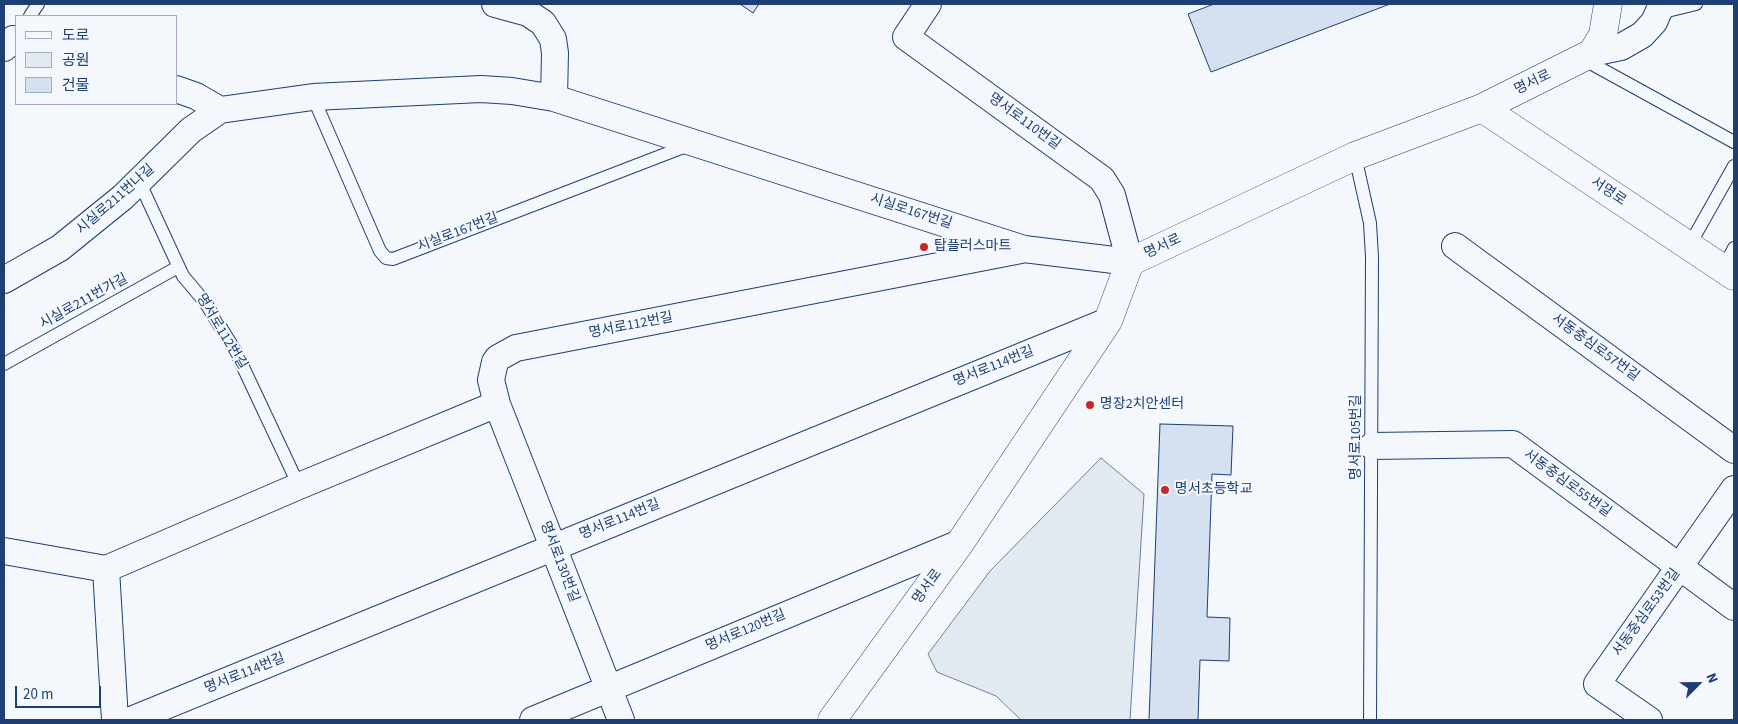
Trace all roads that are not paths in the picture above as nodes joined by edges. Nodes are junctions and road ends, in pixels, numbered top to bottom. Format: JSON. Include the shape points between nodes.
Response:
{"nodes":[{"id":1,"x":38,"y":4,"type":"edge"},
{"id":2,"x":495,"y":4,"type":"edge"},
{"id":3,"x":928,"y":4,"type":"edge"},
{"id":4,"x":1608,"y":4,"type":"edge"},
{"id":5,"x":1696,"y":4,"type":"edge"},
{"id":6,"x":1660,"y":8,"type":"edge"},
{"id":7,"x":31,"y":15,"type":"edge"},
{"id":8,"x":1587,"y":56,"type":"junction"},
{"id":9,"x":178,"y":90,"type":"edge"},
{"id":10,"x":313,"y":97,"type":"junction"},
{"id":11,"x":554,"y":98,"type":"junction"},
{"id":12,"x":1482,"y":108,"type":"junction"},
{"id":13,"x":220,"y":110,"type":"junction"},
{"id":14,"x":696,"y":142,"type":"junction"},
{"id":15,"x":1734,"y":142,"type":"edge"},
{"id":16,"x":1355,"y":156,"type":"junction"},
{"id":17,"x":1734,"y":166,"type":"edge"},
{"id":18,"x":139,"y":182,"type":"junction"},
{"id":19,"x":1455,"y":246,"type":"dead end"},
{"id":20,"x":1689,"y":246,"type":"junction"},
{"id":21,"x":1024,"y":249,"type":"junction"},
{"id":22,"x":1130,"y":262,"type":"junction"},
{"id":23,"x":1731,"y":265,"type":"edge"},
{"id":24,"x":178,"y":267,"type":"junction"},
{"id":25,"x":4,"y":280,"type":"edge"},
{"id":26,"x":1108,"y":321,"type":"junction"},
{"id":27,"x":4,"y":364,"type":"edge"},
{"id":28,"x":497,"y":404,"type":"junction"},
{"id":29,"x":1372,"y":446,"type":"junction"},
{"id":30,"x":1734,"y":450,"type":"edge"},
{"id":31,"x":299,"y":486,"type":"junction"},
{"id":32,"x":1734,"y":489,"type":"edge"},
{"id":33,"x":960,"y":543,"type":"junction"},
{"id":34,"x":554,"y":548,"type":"junction"},
{"id":35,"x":4,"y":551,"type":"edge"},
{"id":36,"x":1681,"y":567,"type":"junction"},
{"id":37,"x":106,"y":569,"type":"junction"},
{"id":38,"x":1734,"y":607,"type":"edge"},
{"id":39,"x":609,"y":688,"type":"junction"},
{"id":40,"x":115,"y":720,"type":"edge"},
{"id":41,"x":131,"y":720,"type":"edge"},
{"id":42,"x":533,"y":720,"type":"edge"},
{"id":43,"x":621,"y":720,"type":"edge"},
{"id":44,"x":832,"y":720,"type":"edge"},
{"id":45,"x":1370,"y":720,"type":"edge"},
{"id":46,"x":1649,"y":720,"type":"edge"}],
"edges":[{"from":1,"to":7,"type":"lane"},
{"from":2,"to":11,"type":"street","via":[[528,13],[543,23],[553,39]]},
{"from":3,"to":22,"type":"street","name":"명서로110번길","via":[[906,37],[1102,178],[1112,195]]},
{"from":4,"to":8,"type":"street","via":[[1603,35]]},
{"from":5,"to":6,"type":"lane"},
{"from":6,"to":8,"type":"street","via":[[1654,22],[1634,40]]},
{"from":8,"to":12,"type":"street","name":"명서로"},
{"from":8,"to":15,"type":"lane"},
{"from":9,"to":13,"type":"street"},
{"from":10,"to":11,"type":"street","name":"시실로167번길","via":[[481,89]]},
{"from":10,"to":13,"type":"street","name":"시실로167번길"},
{"from":10,"to":14,"type":"lane","name":"시실로167번길","via":[[380,251],[386,258]]},
{"from":11,"to":14,"type":"street","name":"시실로167번길"},
{"from":12,"to":16,"type":"street","name":"명서로"},
{"from":12,"to":20,"type":"street","name":"서명로"},
{"from":13,"to":18,"type":"street","name":"시실로211번나길","via":[[191,130]]},
{"from":14,"to":21,"type":"street","name":"시실로167번길"},
{"from":16,"to":22,"type":"street","name":"명서로"},
{"from":16,"to":29,"type":"lane","name":"명서로105번길","via":[[1370,223]]},
{"from":17,"to":20,"type":"lane"},
{"from":18,"to":24,"type":"lane","name":"명서로112번길"},
{"from":18,"to":25,"type":"street","name":"시실로211번나길","via":[[60,248]]},
{"from":19,"to":30,"type":"street","name":"서동중심로57번길"},
{"from":20,"to":23,"type":"street","name":"서명로"},
{"from":21,"to":22,"type":"street","name":"시실로167번길"},
{"from":21,"to":28,"type":"street","name":"명서로112번길","via":[[516,348],[494,362],[491,380]]},
{"from":22,"to":26,"type":"street","name":"명서로"},
{"from":24,"to":27,"type":"lane","name":"시실로211번가길"},
{"from":24,"to":31,"type":"lane","name":"명서로112번길","via":[[205,302],[236,352]]},
{"from":26,"to":33,"type":"street","name":"명서로"},
{"from":26,"to":34,"type":"street","name":"명서로114번길"},
{"from":28,"to":31,"type":"street"},
{"from":28,"to":34,"type":"street","name":"명서로130번길"},
{"from":29,"to":36,"type":"street","name":"서동중심로55번길","via":[[1513,444]]},
{"from":29,"to":45,"type":"lane","name":"명서로105번길"},
{"from":31,"to":37,"type":"street"},
{"from":32,"to":36,"type":"street","name":"서동중심로53번길"},
{"from":33,"to":39,"type":"street","name":"명서로120번길"},
{"from":33,"to":44,"type":"street","name":"명서로"},
{"from":34,"to":39,"type":"street","name":"명서로130번길"},
{"from":34,"to":41,"type":"street","name":"명서로114번길"},
{"from":35,"to":37,"type":"street"},
{"from":36,"to":38,"type":"street","name":"서동중심로55번길"},
{"from":36,"to":46,"type":"street","name":"서동중심로53번길","via":[[1597,684]]},
{"from":37,"to":40,"type":"street"},
{"from":39,"to":42,"type":"street","name":"명서로120번길"},
{"from":39,"to":43,"type":"street","name":"명서로130번길"}]}
